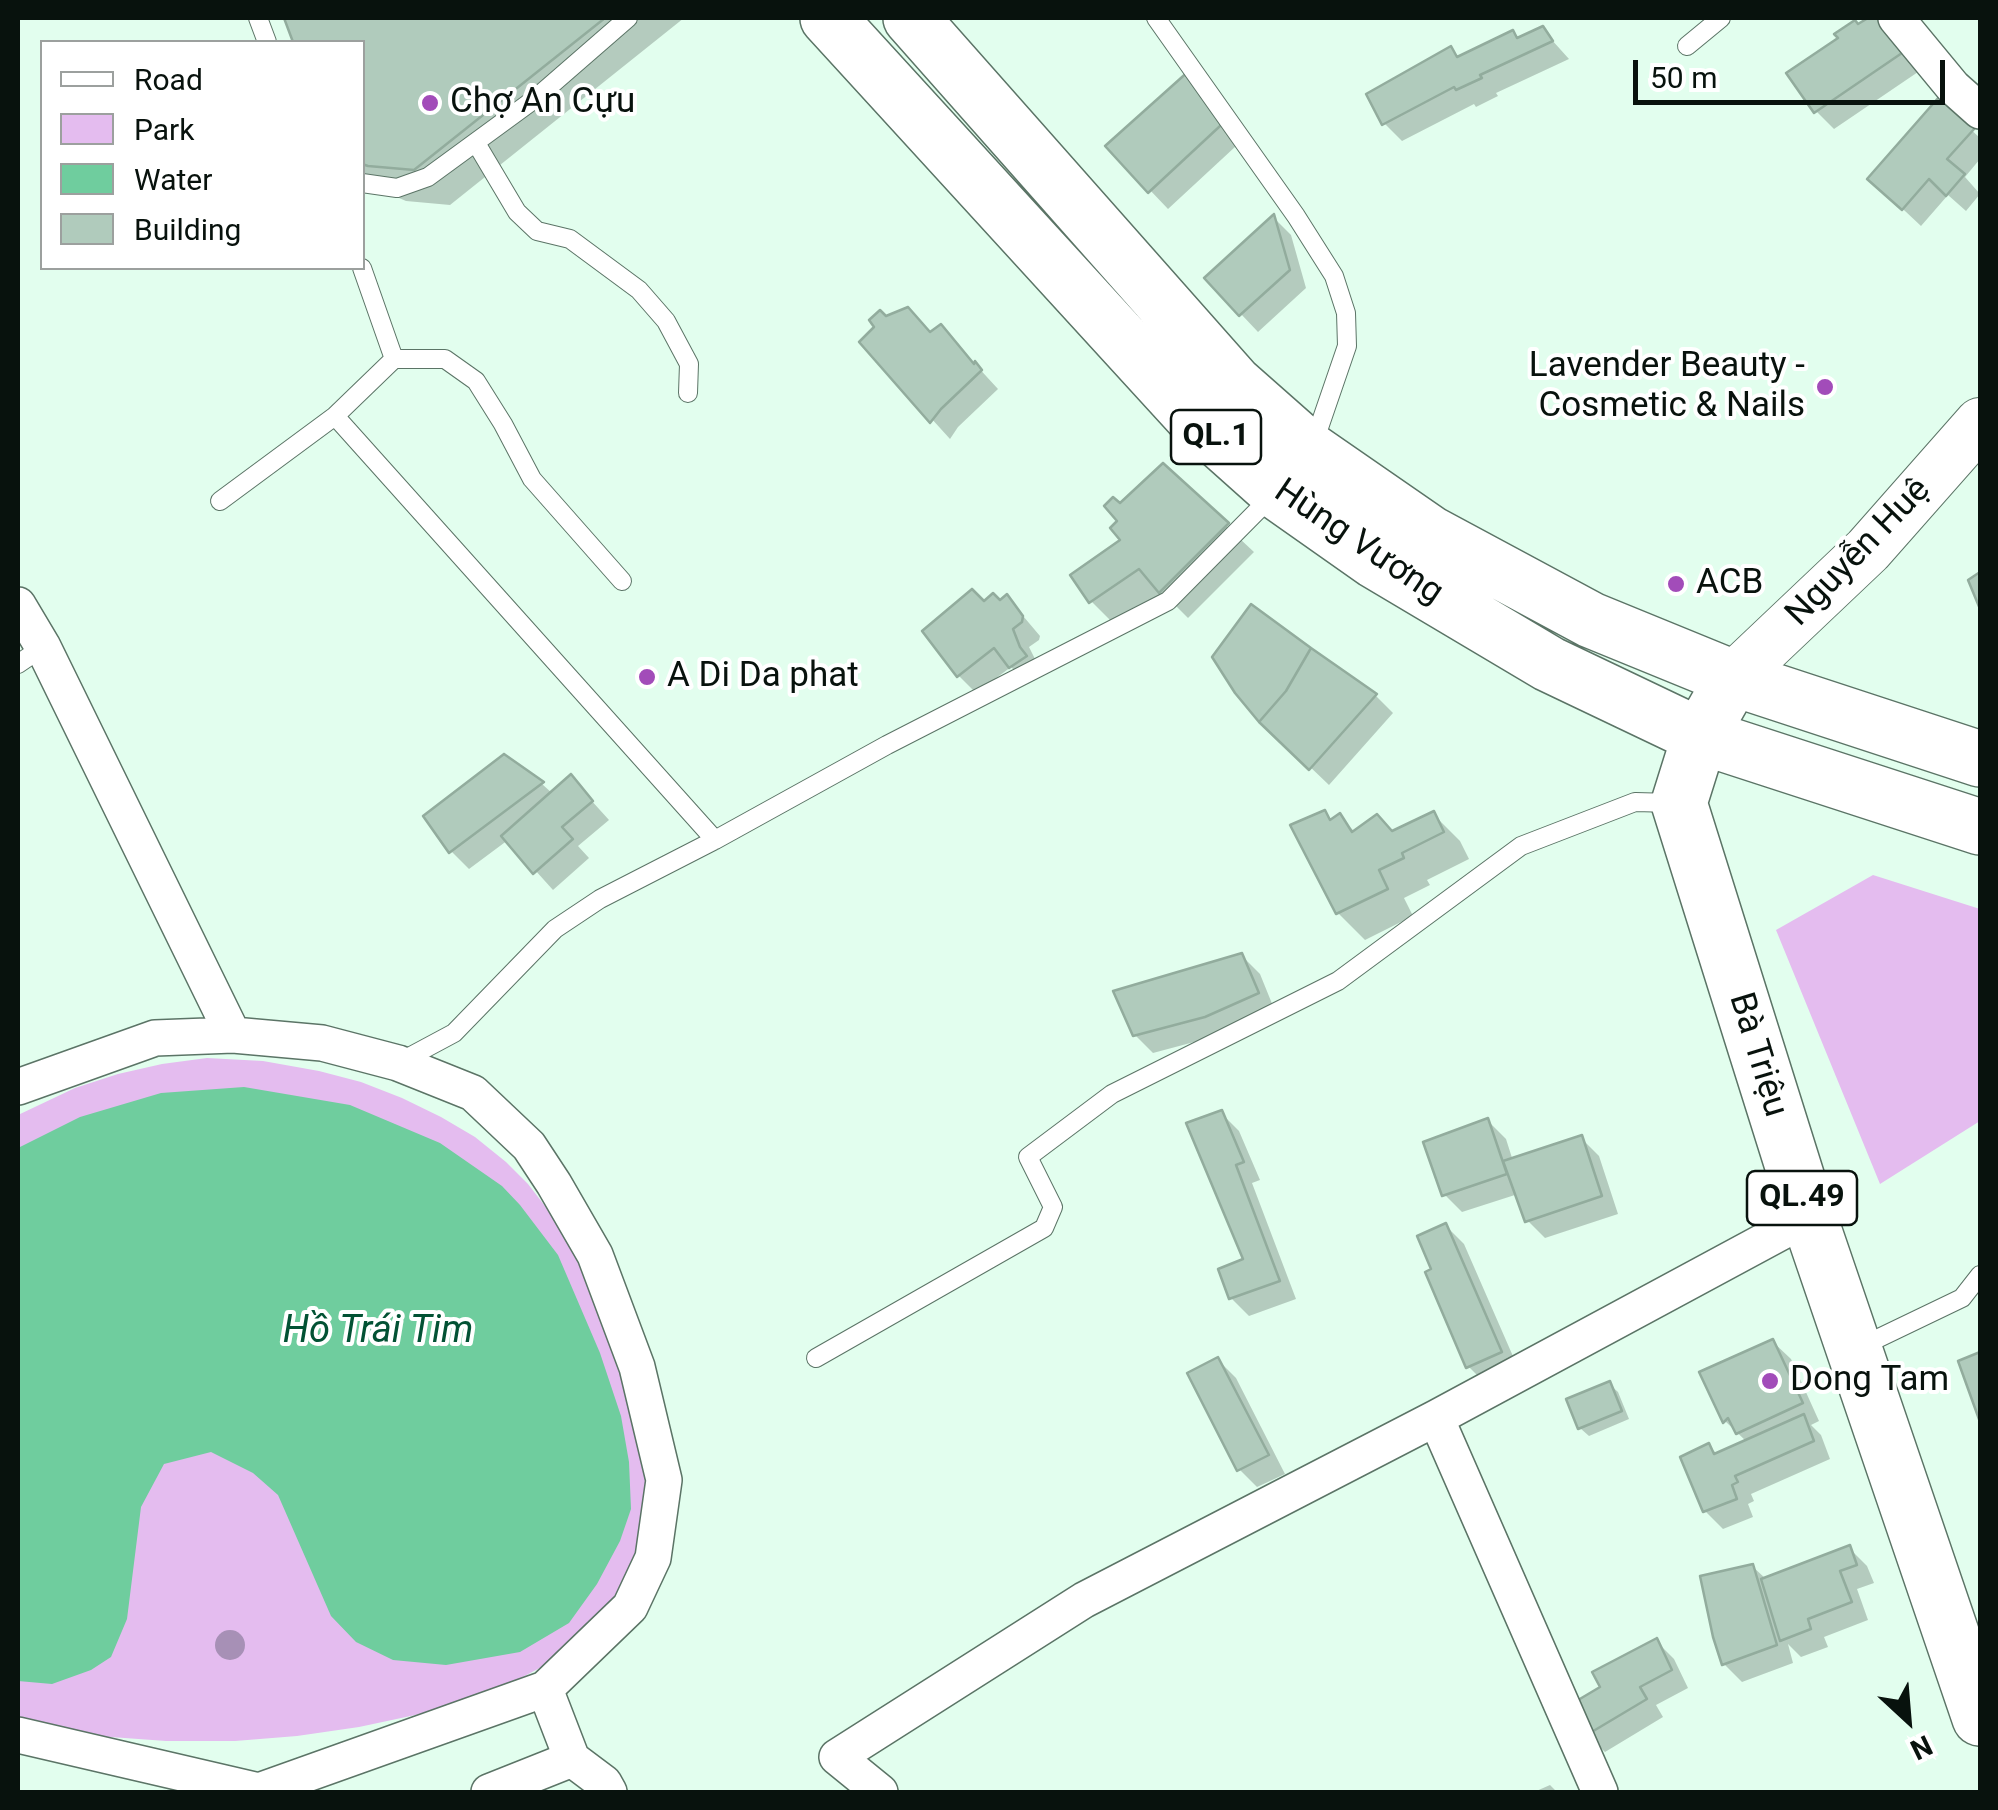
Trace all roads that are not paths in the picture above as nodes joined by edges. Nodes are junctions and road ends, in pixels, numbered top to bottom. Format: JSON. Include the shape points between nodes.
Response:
{"nodes":[{"id":1,"x":628,"y":18,"type":"edge"},
{"id":2,"x":828,"y":18,"type":"edge"},
{"id":3,"x":911,"y":18,"type":"edge"},
{"id":4,"x":1156,"y":18,"type":"edge"},
{"id":5,"x":1721,"y":18,"type":"edge"},
{"id":6,"x":1896,"y":18,"type":"edge"},
{"id":7,"x":1687,"y":46,"type":"dead end"},
{"id":8,"x":1980,"y":111,"type":"edge"},
{"id":9,"x":476,"y":143,"type":"junction"},
{"id":10,"x":365,"y":184,"type":"edge"},
{"id":11,"x":363,"y":270,"type":"edge"},
{"id":12,"x":394,"y":359,"type":"junction"},
{"id":13,"x":688,"y":393,"type":"dead end"},
{"id":14,"x":335,"y":416,"type":"junction"},
{"id":15,"x":1980,"y":423,"type":"edge"},
{"id":16,"x":1294,"y":471,"type":"junction"},
{"id":17,"x":220,"y":501,"type":"dead end"},
{"id":18,"x":622,"y":580,"type":"dead end"},
{"id":19,"x":18,"y":605,"type":"edge"},
{"id":20,"x":30,"y":655,"type":"edge"},
{"id":21,"x":1733,"y":678,"type":"junction"},
{"id":22,"x":1700,"y":736,"type":"junction"},
{"id":23,"x":1980,"y":759,"type":"edge"},
{"id":24,"x":1679,"y":803,"type":"junction"},
{"id":25,"x":1980,"y":827,"type":"edge"},
{"id":26,"x":715,"y":840,"type":"junction"},
{"id":27,"x":233,"y":1035,"type":"junction"},
{"id":28,"x":398,"y":1063,"type":"junction"},
{"id":29,"x":18,"y":1087,"type":"edge"},
{"id":30,"x":1808,"y":1217,"type":"junction"},
{"id":31,"x":1980,"y":1275,"type":"edge"},
{"id":32,"x":1855,"y":1350,"type":"junction"},
{"id":33,"x":816,"y":1358,"type":"dead end"},
{"id":34,"x":1436,"y":1418,"type":"junction"},
{"id":35,"x":545,"y":1689,"type":"junction"},
{"id":36,"x":1980,"y":1718,"type":"edge"},
{"id":37,"x":18,"y":1736,"type":"edge"},
{"id":38,"x":572,"y":1759,"type":"junction"},
{"id":39,"x":259,"y":1792,"type":"edge"},
{"id":40,"x":489,"y":1792,"type":"edge"},
{"id":41,"x":609,"y":1792,"type":"edge"},
{"id":42,"x":880,"y":1792,"type":"edge"},
{"id":43,"x":1600,"y":1792,"type":"edge"}],
"edges":[{"from":1,"to":9,"type":"lane"},
{"from":2,"to":16,"type":"main road","name":"Hùng Vương","number":"QL.1","via":[[1192,416]]},
{"from":3,"to":16,"type":"main road","name":"Hùng Vương","number":"QL.1","via":[[1234,384]]},
{"from":4,"to":16,"type":"lane","via":[[1296,216],[1334,276],[1346,313],[1347,346]]},
{"from":5,"to":7,"type":"lane"},
{"from":6,"to":8,"type":"street"},
{"from":9,"to":10,"type":"lane","via":[[428,177],[397,188]]},
{"from":9,"to":13,"type":"lane","via":[[517,212],[537,231],[570,239],[640,290],[689,364]]},
{"from":11,"to":12,"type":"lane"},
{"from":12,"to":14,"type":"lane"},
{"from":12,"to":18,"type":"lane","via":[[445,359],[476,381],[532,478]]},
{"from":14,"to":17,"type":"lane"},
{"from":14,"to":26,"type":"lane"},
{"from":15,"to":21,"type":"main road","name":"Nguyễn Huệ","via":[[1868,550]]},
{"from":16,"to":21,"type":"main road","name":"Hùng Vương","number":"QL.1","via":[[1432,534],[1591,620]]},
{"from":16,"to":22,"type":"main road","name":"Hùng Vương","number":"QL.1","via":[[1374,560],[1549,664]]},
{"from":16,"to":26,"type":"lane","via":[[1168,601]]},
{"from":19,"to":20,"type":"street"},
{"from":20,"to":27,"type":"street"},
{"from":21,"to":22,"type":"main road"},
{"from":21,"to":23,"type":"main road","name":"Hùng Vương","number":"QL.1"},
{"from":22,"to":24,"type":"main road"},
{"from":22,"to":25,"type":"main road","name":"Hùng Vương","number":"QL.1"},
{"from":24,"to":30,"type":"main road","name":"Bà Triệu","number":"QL.49"},
{"from":24,"to":33,"type":"lane","via":[[1634,802],[1521,846],[1338,981],[1112,1094],[1028,1157],[1052,1207],[1044,1228]]},
{"from":26,"to":28,"type":"lane","via":[[555,929],[454,1033]]},
{"from":27,"to":28,"type":"street","via":[[322,1042]]},
{"from":27,"to":29,"type":"street","via":[[155,1038]]},
{"from":28,"to":35,"type":"street","via":[[473,1094],[529,1146],[554,1184],[595,1255],[637,1367],[664,1480],[653,1558],[630,1606]]},
{"from":30,"to":32,"type":"main road","name":"Bà Triệu","number":"QL.49"},
{"from":30,"to":34,"type":"street"},
{"from":31,"to":32,"type":"lane","via":[[1962,1298]]},
{"from":32,"to":36,"type":"main road","name":"Bà Triệu","number":"QL.49"},
{"from":34,"to":42,"type":"street","via":[[1084,1600],[838,1757]]},
{"from":34,"to":43,"type":"street"},
{"from":35,"to":38,"type":"street"},
{"from":35,"to":39,"type":"street"},
{"from":37,"to":39,"type":"street"},
{"from":38,"to":40,"type":"street"},
{"from":38,"to":41,"type":"street"}]}
